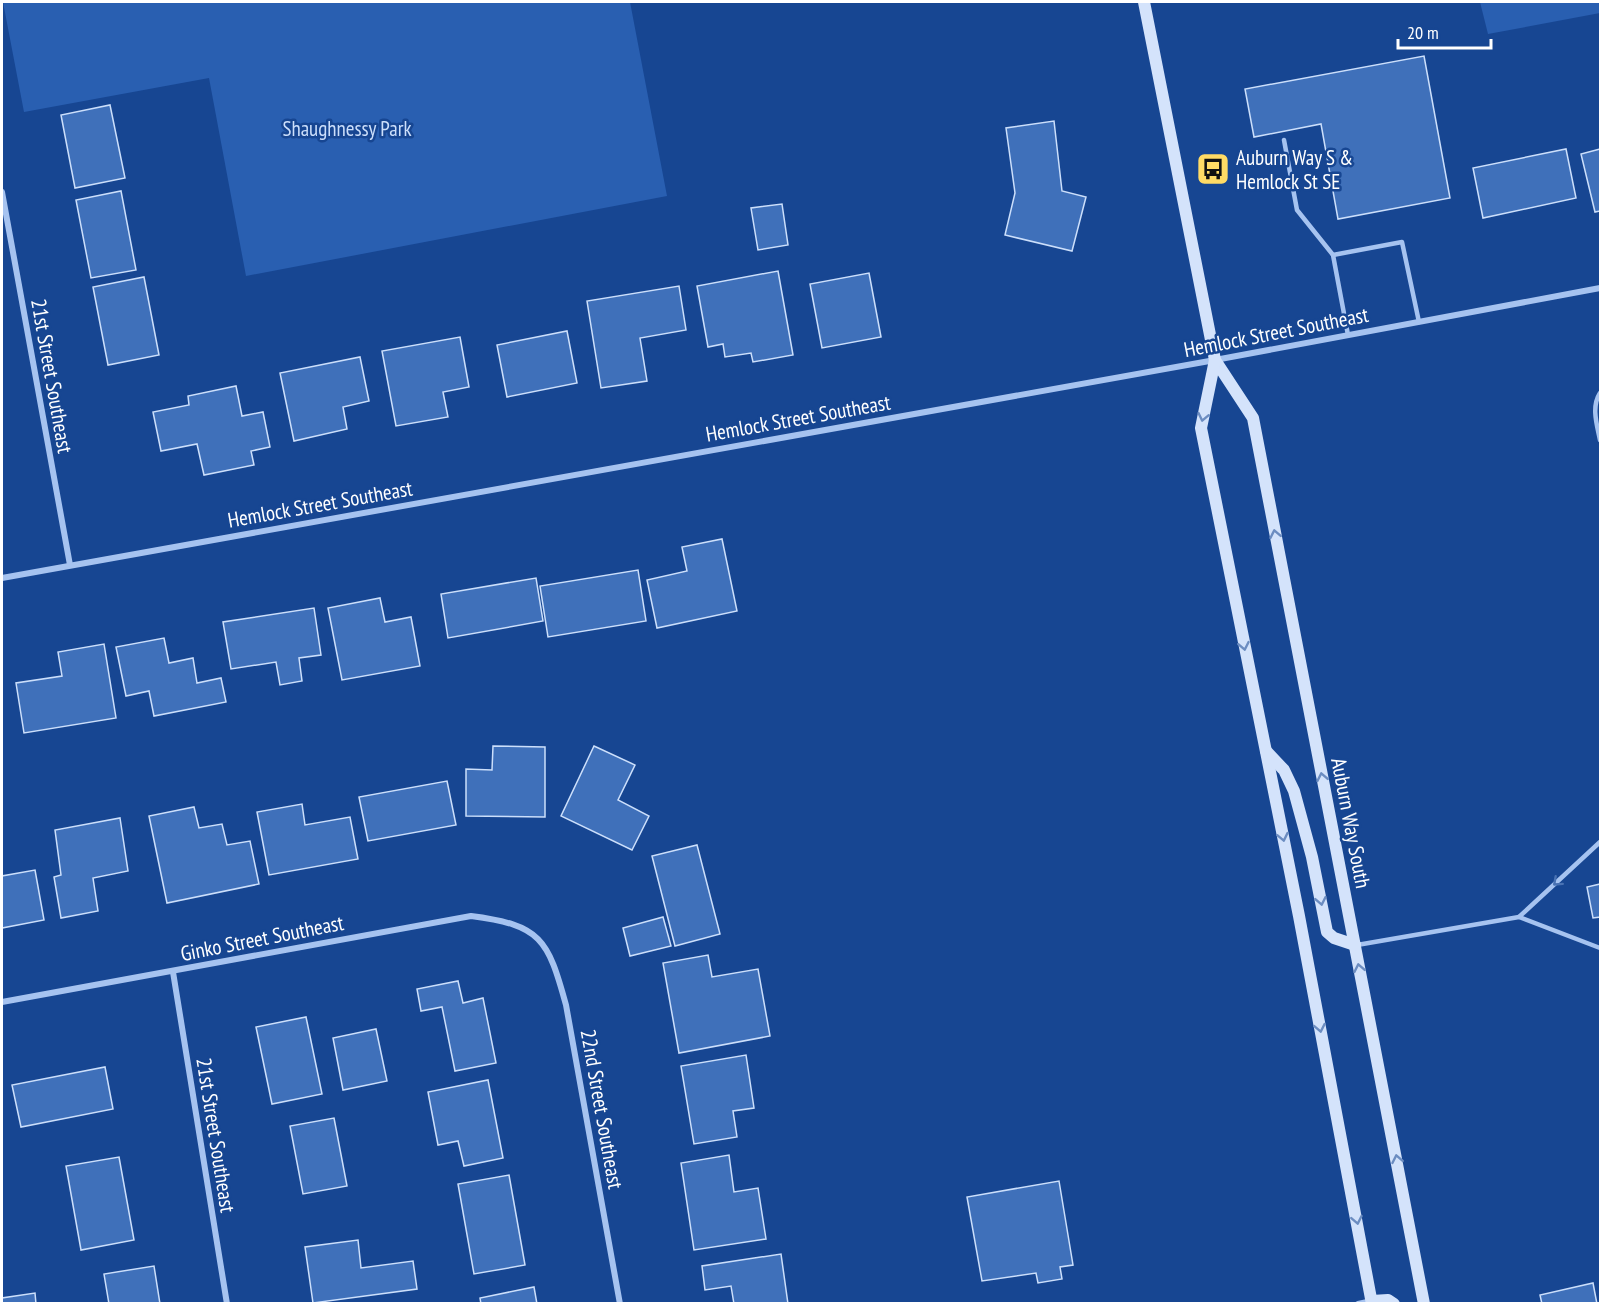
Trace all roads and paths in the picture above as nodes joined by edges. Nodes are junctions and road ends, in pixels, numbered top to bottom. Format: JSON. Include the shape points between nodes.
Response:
{"nodes":[{"id":1,"x":1144,"y":2,"type":"edge"},
{"id":2,"x":1284,"y":140,"type":"dead end"},
{"id":3,"x":2,"y":192,"type":"edge"},
{"id":4,"x":1333,"y":255,"type":"junction"},
{"id":5,"x":1600,"y":288,"type":"edge"},
{"id":6,"x":1419,"y":322,"type":"junction"},
{"id":7,"x":1348,"y":335,"type":"junction"},
{"id":8,"x":1215,"y":360,"type":"junction"},
{"id":9,"x":1600,"y":393,"type":"edge"},
{"id":10,"x":1600,"y":440,"type":"edge"},
{"id":11,"x":70,"y":565,"type":"junction"},
{"id":12,"x":2,"y":578,"type":"edge"},
{"id":13,"x":1265,"y":750,"type":"junction"},
{"id":14,"x":1600,"y":842,"type":"edge"},
{"id":15,"x":1519,"y":917,"type":"junction"},
{"id":16,"x":528,"y":929,"type":"joint"},
{"id":17,"x":1355,"y":945,"type":"junction"},
{"id":18,"x":1600,"y":948,"type":"edge"},
{"id":19,"x":173,"y":972,"type":"junction"},
{"id":20,"x":2,"y":1002,"type":"edge"},
{"id":21,"x":1372,"y":1302,"type":"edge"},
{"id":22,"x":227,"y":1304,"type":"edge"},
{"id":23,"x":620,"y":1304,"type":"edge"},
{"id":24,"x":1358,"y":1304,"type":"edge"},
{"id":25,"x":1394,"y":1304,"type":"edge"},
{"id":26,"x":1424,"y":1304,"type":"edge"}],
"edges":[{"from":1,"to":8,"type":"main road","name":"Auburn Way South"},
{"from":2,"to":4,"type":"lane","via":[[1297,210]]},
{"from":3,"to":11,"type":"street","name":"21st Street Southeast"},
{"from":4,"to":6,"type":"lane","via":[[1402,242]]},
{"from":4,"to":7,"type":"lane"},
{"from":5,"to":6,"type":"street","name":"Hemlock Street Southeast"},
{"from":6,"to":7,"type":"street","name":"Hemlock Street Southeast"},
{"from":7,"to":8,"type":"street","name":"Hemlock Street Southeast"},
{"from":8,"to":11,"type":"street","name":"Hemlock Street Southeast"},
{"from":8,"to":13,"type":"main road","name":"Auburn Way South","one_way":true,"via":[[1201,428]]},
{"from":17,"to":8,"type":"main road","name":"Auburn Way South","one_way":true,"via":[[1253,418]]},
{"from":9,"to":10,"type":"lane","via":[[1595,412]]},
{"from":11,"to":12,"type":"street","name":"Hemlock Street Southeast"},
{"from":13,"to":17,"type":"main road","one_way":true,"via":[[1284,770],[1294,791],[1327,932]]},
{"from":13,"to":21,"type":"main road","name":"Auburn Way South","one_way":true},
{"from":14,"to":15,"type":"lane","one_way":true},
{"from":15,"to":17,"type":"lane"},
{"from":15,"to":18,"type":"lane"},
{"from":16,"to":19,"type":"street","name":"Ginko Street Southeast","via":[[471,916]]},
{"from":16,"to":23,"type":"street","name":"22nd Street Southeast","via":[[547,949],[566,1005]]},
{"from":26,"to":17,"type":"main road","name":"Auburn Way South","one_way":true},
{"from":19,"to":20,"type":"street","name":"Ginko Street Southeast"},
{"from":19,"to":22,"type":"street","name":"21st Street Southeast"},
{"from":21,"to":24,"type":"street"},
{"from":21,"to":25,"type":"main road","via":[[1388,1300]]}]}
